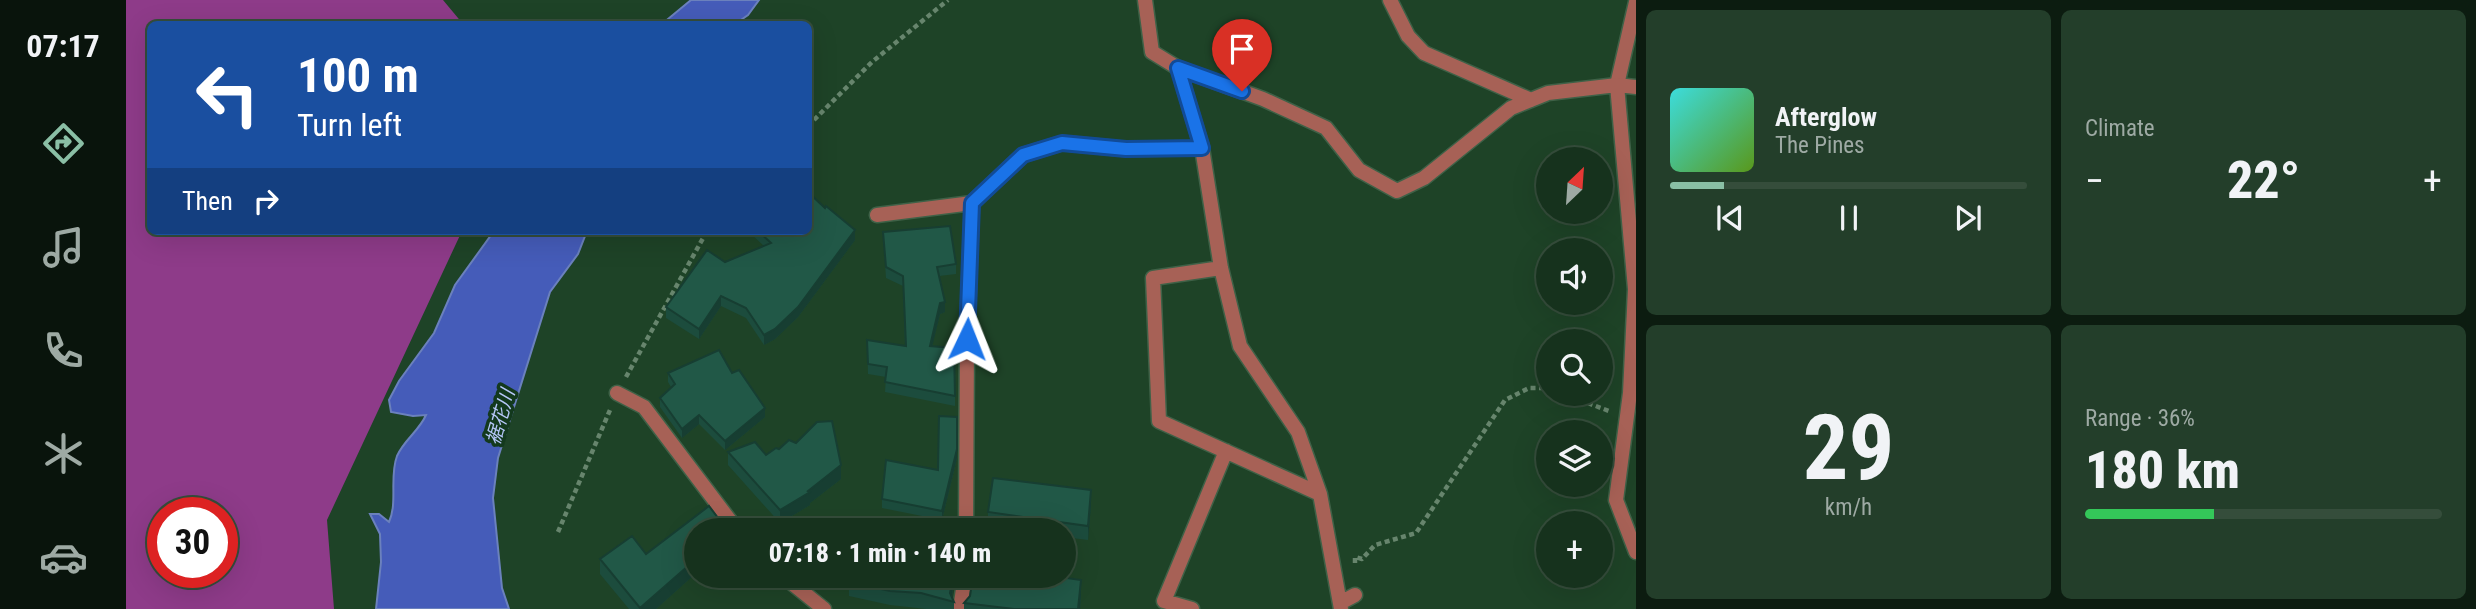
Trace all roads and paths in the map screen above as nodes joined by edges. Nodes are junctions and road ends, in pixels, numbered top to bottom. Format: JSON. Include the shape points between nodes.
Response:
{"nodes":[{"id":1,"x":948,"y":0,"type":"edge"},
{"id":2,"x":1145,"y":0,"type":"edge"},
{"id":3,"x":1390,"y":0,"type":"edge"},
{"id":4,"x":1636,"y":2,"type":"edge"},
{"id":5,"x":1178,"y":68,"type":"junction"},
{"id":6,"x":1617,"y":85,"type":"junction"},
{"id":7,"x":1636,"y":87,"type":"edge"},
{"id":8,"x":1531,"y":100,"type":"junction"},
{"id":9,"x":812,"y":122,"type":"edge"},
{"id":10,"x":1202,"y":148,"type":"junction"},
{"id":11,"x":972,"y":203,"type":"junction"},
{"id":12,"x":877,"y":215,"type":"dead end"},
{"id":13,"x":1220,"y":268,"type":"junction"},
{"id":14,"x":1536,"y":388,"type":"edge"},
{"id":15,"x":617,"y":393,"type":"dead end"},
{"id":16,"x":1596,"y":406,"type":"edge"},
{"id":17,"x":1627,"y":418,"type":"junction"},
{"id":18,"x":1226,"y":451,"type":"junction"},
{"id":19,"x":1320,"y":494,"type":"junction"},
{"id":20,"x":728,"y":518,"type":"edge"},
{"id":21,"x":966,"y":518,"type":"edge"},
{"id":22,"x":1633,"y":536,"type":"edge"},
{"id":23,"x":1636,"y":552,"type":"edge"},
{"id":24,"x":797,"y":588,"type":"edge"},
{"id":25,"x":963,"y":588,"type":"edge"},
{"id":26,"x":1355,"y":595,"type":"joint"},
{"id":27,"x":1340,"y":606,"type":"edge"},
{"id":28,"x":824,"y":609,"type":"edge"},
{"id":29,"x":960,"y":609,"type":"edge"},
{"id":30,"x":1192,"y":609,"type":"edge"}],
"edges":[{"from":1,"to":9,"type":"path","via":[[872,62]]},
{"from":2,"to":5,"type":"street","via":[[1152,52]]},
{"from":3,"to":8,"type":"street","via":[[1408,36],[1424,53]]},
{"from":4,"to":6,"type":"street"},
{"from":5,"to":8,"type":"street","via":[[1326,128],[1359,170],[1397,191],[1424,178],[1511,108]]},
{"from":5,"to":10,"type":"street"},
{"from":6,"to":7,"type":"street"},
{"from":6,"to":8,"type":"street","via":[[1548,93]]},
{"from":6,"to":17,"type":"street","via":[[1635,289]]},
{"from":10,"to":11,"type":"street","via":[[1126,149],[1062,143],[1023,155]]},
{"from":10,"to":13,"type":"street"},
{"from":11,"to":12,"type":"street"},
{"from":11,"to":21,"type":"street"},
{"from":13,"to":18,"type":"street","via":[[1153,278],[1159,421]]},
{"from":13,"to":19,"type":"street","via":[[1240,346],[1298,432]]},
{"from":14,"to":26,"type":"path","via":[[1504,400],[1416,533],[1375,545],[1362,559],[1355,557]]},
{"from":15,"to":20,"type":"street","via":[[644,407]]},
{"from":16,"to":17,"type":"path"},
{"from":17,"to":22,"type":"street","via":[[1616,500]]},
{"from":18,"to":19,"type":"street"},
{"from":18,"to":30,"type":"street","via":[[1164,601]]},
{"from":19,"to":27,"type":"street"},
{"from":22,"to":23,"type":"street"},
{"from":24,"to":28,"type":"street"},
{"from":25,"to":29,"type":"street"},
{"from":26,"to":27,"type":"street"}]}
